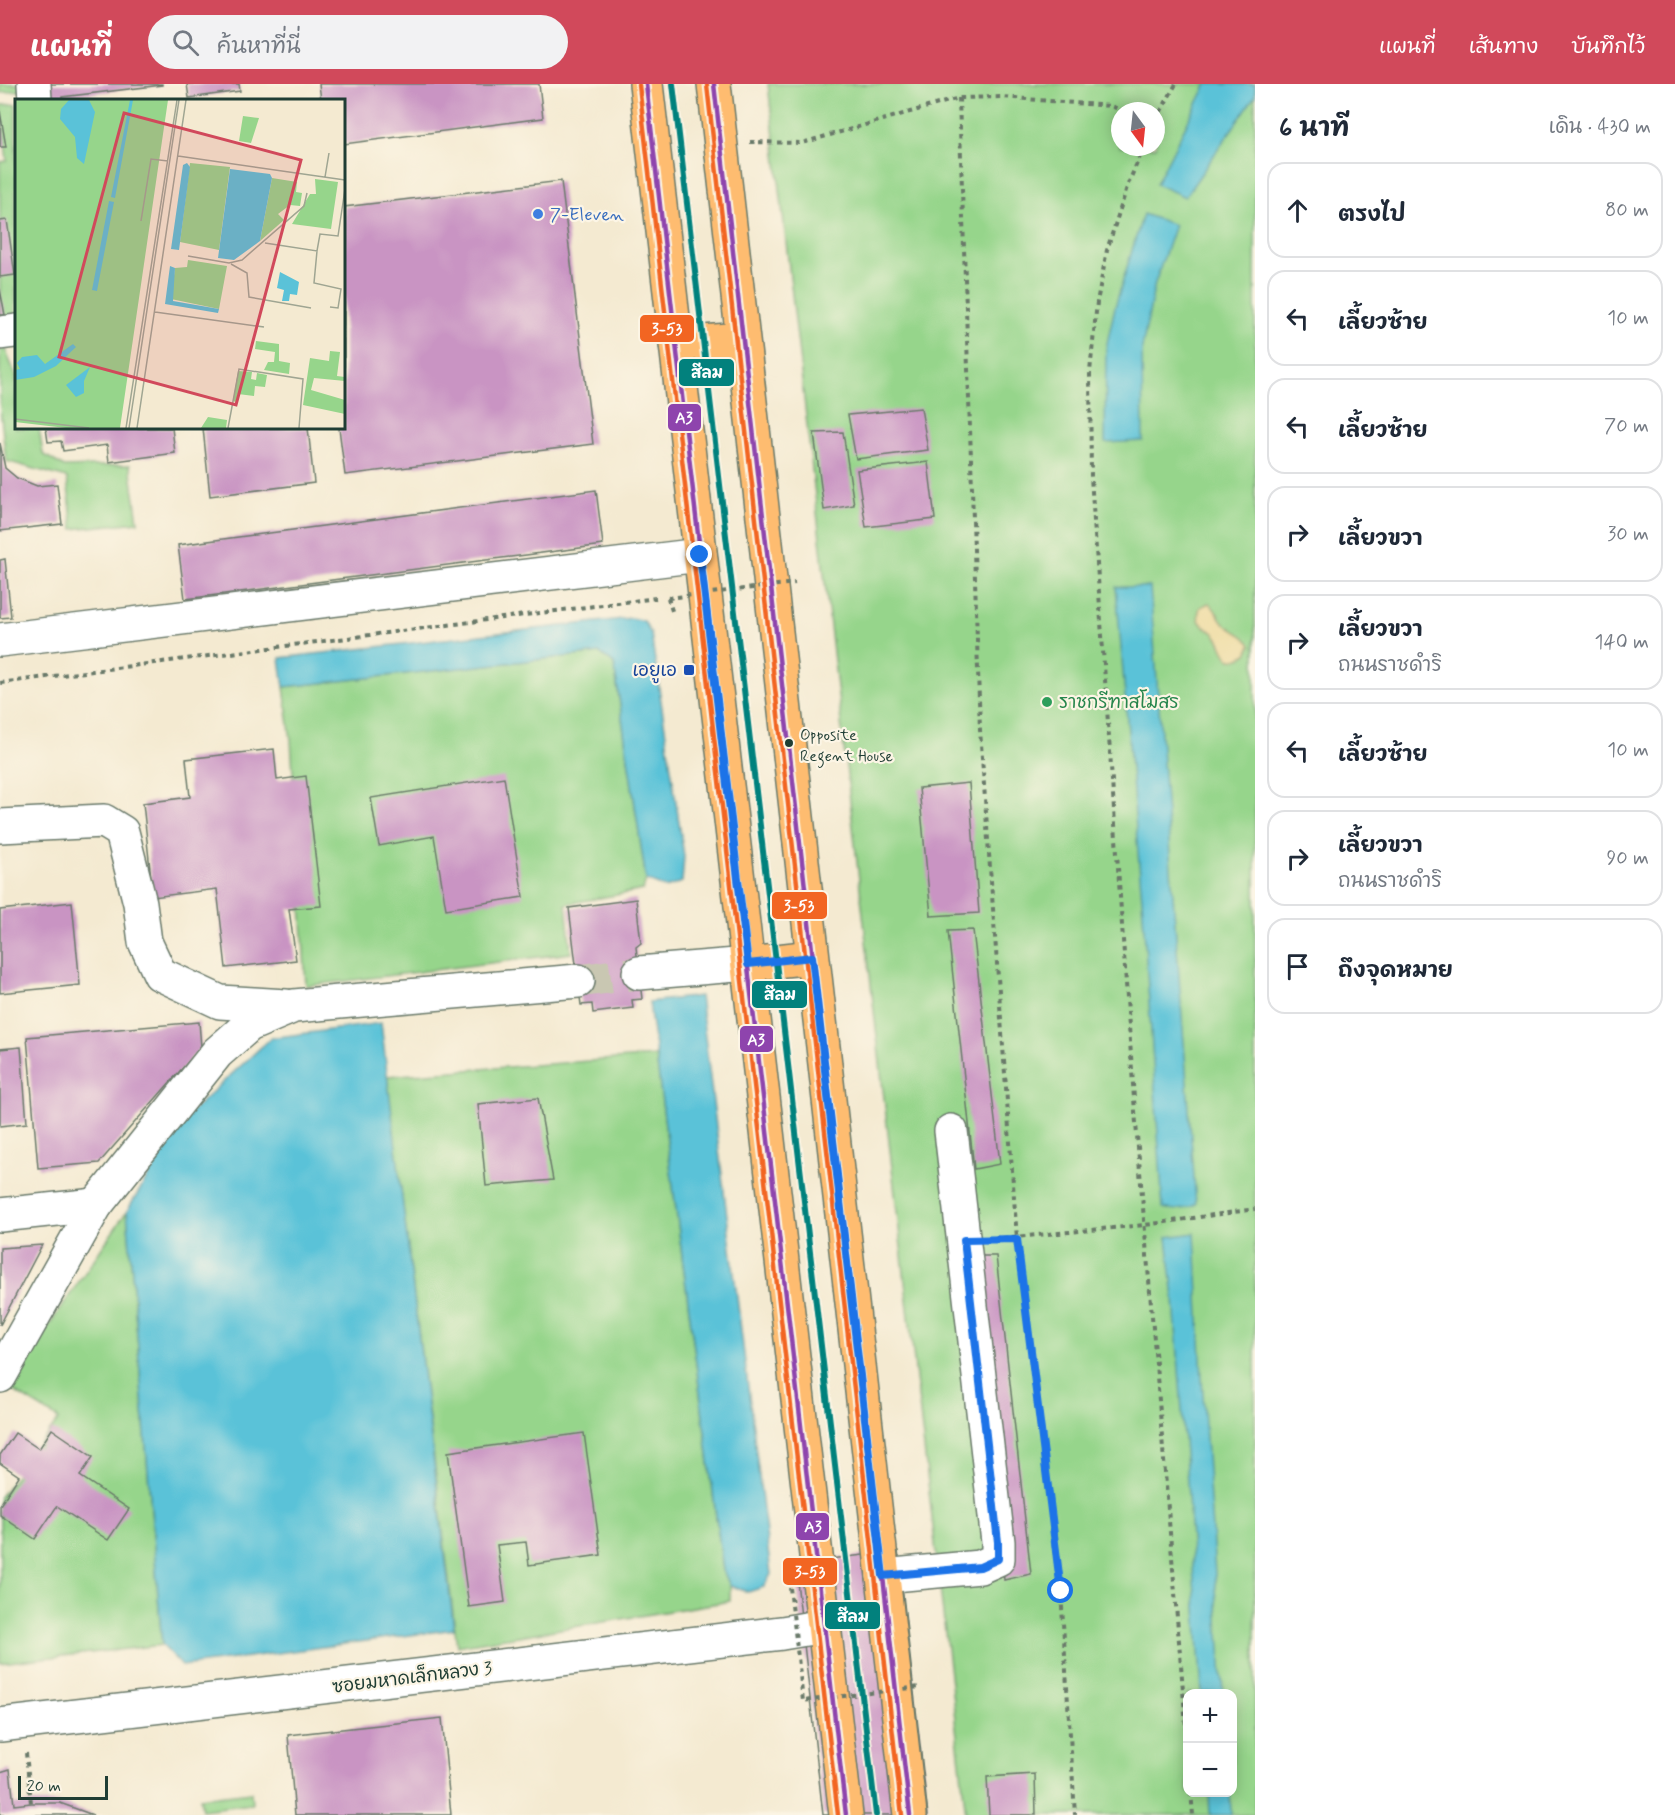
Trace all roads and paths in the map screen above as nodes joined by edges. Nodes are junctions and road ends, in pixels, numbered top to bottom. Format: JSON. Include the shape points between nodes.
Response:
{"nodes":[{"id":1,"x":34,"y":84,"type":"edge"},
{"id":2,"x":646,"y":84,"type":"edge"},
{"id":3,"x":714,"y":84,"type":"edge"},
{"id":4,"x":1176,"y":84,"type":"edge"},
{"id":5,"x":959,"y":98,"type":"junction"},
{"id":6,"x":35,"y":99,"type":"edge"},
{"id":7,"x":1165,"y":104,"type":"edge"},
{"id":8,"x":1111,"y":105,"type":"edge"},
{"id":9,"x":720,"y":142,"type":"junction"},
{"id":10,"x":1140,"y":156,"type":"edge"},
{"id":11,"x":15,"y":332,"type":"edge"},
{"id":12,"x":0,"y":333,"type":"edge"},
{"id":13,"x":742,"y":339,"type":"junction"},
{"id":14,"x":676,"y":344,"type":"junction"},
{"id":15,"x":700,"y":555,"type":"junction"},
{"id":16,"x":795,"y":584,"type":"dead end"},
{"id":17,"x":656,"y":598,"type":"dead end"},
{"id":18,"x":669,"y":598,"type":"dead end"},
{"id":19,"x":0,"y":640,"type":"edge"},
{"id":20,"x":0,"y":682,"type":"edge"},
{"id":21,"x":0,"y":826,"type":"edge"},
{"id":22,"x":812,"y":957,"type":"junction"},
{"id":23,"x":748,"y":964,"type":"junction"},
{"id":24,"x":639,"y":973,"type":"tunnel mouth"},
{"id":25,"x":578,"y":981,"type":"tunnel mouth"},
{"id":26,"x":294,"y":1006,"type":"junction"},
{"id":27,"x":951,"y":1131,"type":"dead end"},
{"id":28,"x":96,"y":1205,"type":"junction"},
{"id":29,"x":1255,"y":1209,"type":"edge"},
{"id":30,"x":0,"y":1215,"type":"edge"},
{"id":31,"x":1146,"y":1225,"type":"junction"},
{"id":32,"x":1017,"y":1239,"type":"junction"},
{"id":33,"x":964,"y":1240,"type":"junction"},
{"id":34,"x":0,"y":1376,"type":"edge"},
{"id":35,"x":788,"y":1570,"type":"dead end"},
{"id":36,"x":883,"y":1576,"type":"junction"},
{"id":37,"x":824,"y":1626,"type":"junction"},
{"id":38,"x":920,"y":1687,"type":"dead end"},
{"id":39,"x":0,"y":1725,"type":"edge"},
{"id":40,"x":1187,"y":1743,"type":"edge"},
{"id":41,"x":26,"y":1750,"type":"dead end"},
{"id":42,"x":1191,"y":1797,"type":"edge"},
{"id":43,"x":32,"y":1803,"type":"dead end"},
{"id":44,"x":846,"y":1815,"type":"edge"},
{"id":45,"x":910,"y":1815,"type":"edge"},
{"id":46,"x":1075,"y":1815,"type":"edge"},
{"id":47,"x":1193,"y":1815,"type":"edge"}],
"edges":[{"from":1,"to":6,"type":"street"},
{"from":2,"to":14,"type":"main road"},
{"from":3,"to":9,"type":"main road"},
{"from":4,"to":7,"type":"path"},
{"from":5,"to":8,"type":"path","via":[[1002,97]]},
{"from":5,"to":9,"type":"path","via":[[802,143]]},
{"from":5,"to":32,"type":"path","via":[[980,730]]},
{"from":9,"to":13,"type":"main road"},
{"from":10,"to":31,"type":"path","via":[[1107,249],[1090,372],[1091,477]]},
{"from":11,"to":12,"type":"street"},
{"from":13,"to":14,"type":"main road"},
{"from":13,"to":22,"type":"main road"},
{"from":14,"to":15,"type":"main road"},
{"from":15,"to":19,"type":"street"},
{"from":15,"to":23,"type":"main road"},
{"from":16,"to":18,"type":"path","bridge":true},
{"from":17,"to":20,"type":"path"},
{"from":21,"to":26,"type":"street","via":[[104,821],[122,832],[146,942],[160,974],[220,1002]]},
{"from":22,"to":23,"type":"main road"},
{"from":22,"to":36,"type":"main road"},
{"from":23,"to":24,"type":"street"},
{"from":23,"to":37,"type":"main road"},
{"from":25,"to":26,"type":"street"},
{"from":26,"to":28,"type":"street","via":[[249,1025],[217,1053]]},
{"from":27,"to":33,"type":"street"},
{"from":28,"to":30,"type":"street"},
{"from":28,"to":34,"type":"street"},
{"from":29,"to":31,"type":"path"},
{"from":31,"to":32,"type":"path"},
{"from":31,"to":40,"type":"path"},
{"from":32,"to":33,"type":"path"},
{"from":32,"to":46,"type":"path","via":[[1061,1591]]},
{"from":33,"to":36,"type":"street","via":[[998,1559],[980,1567]]},
{"from":35,"to":38,"type":"path","bridge":true,"via":[[803,1701]]},
{"from":36,"to":45,"type":"main road"},
{"from":37,"to":39,"type":"street","name":"ซอยมหาดเล็กหลวง 3"},
{"from":37,"to":44,"type":"main road"},
{"from":41,"to":43,"type":"path"},
{"from":42,"to":47,"type":"path"}]}
